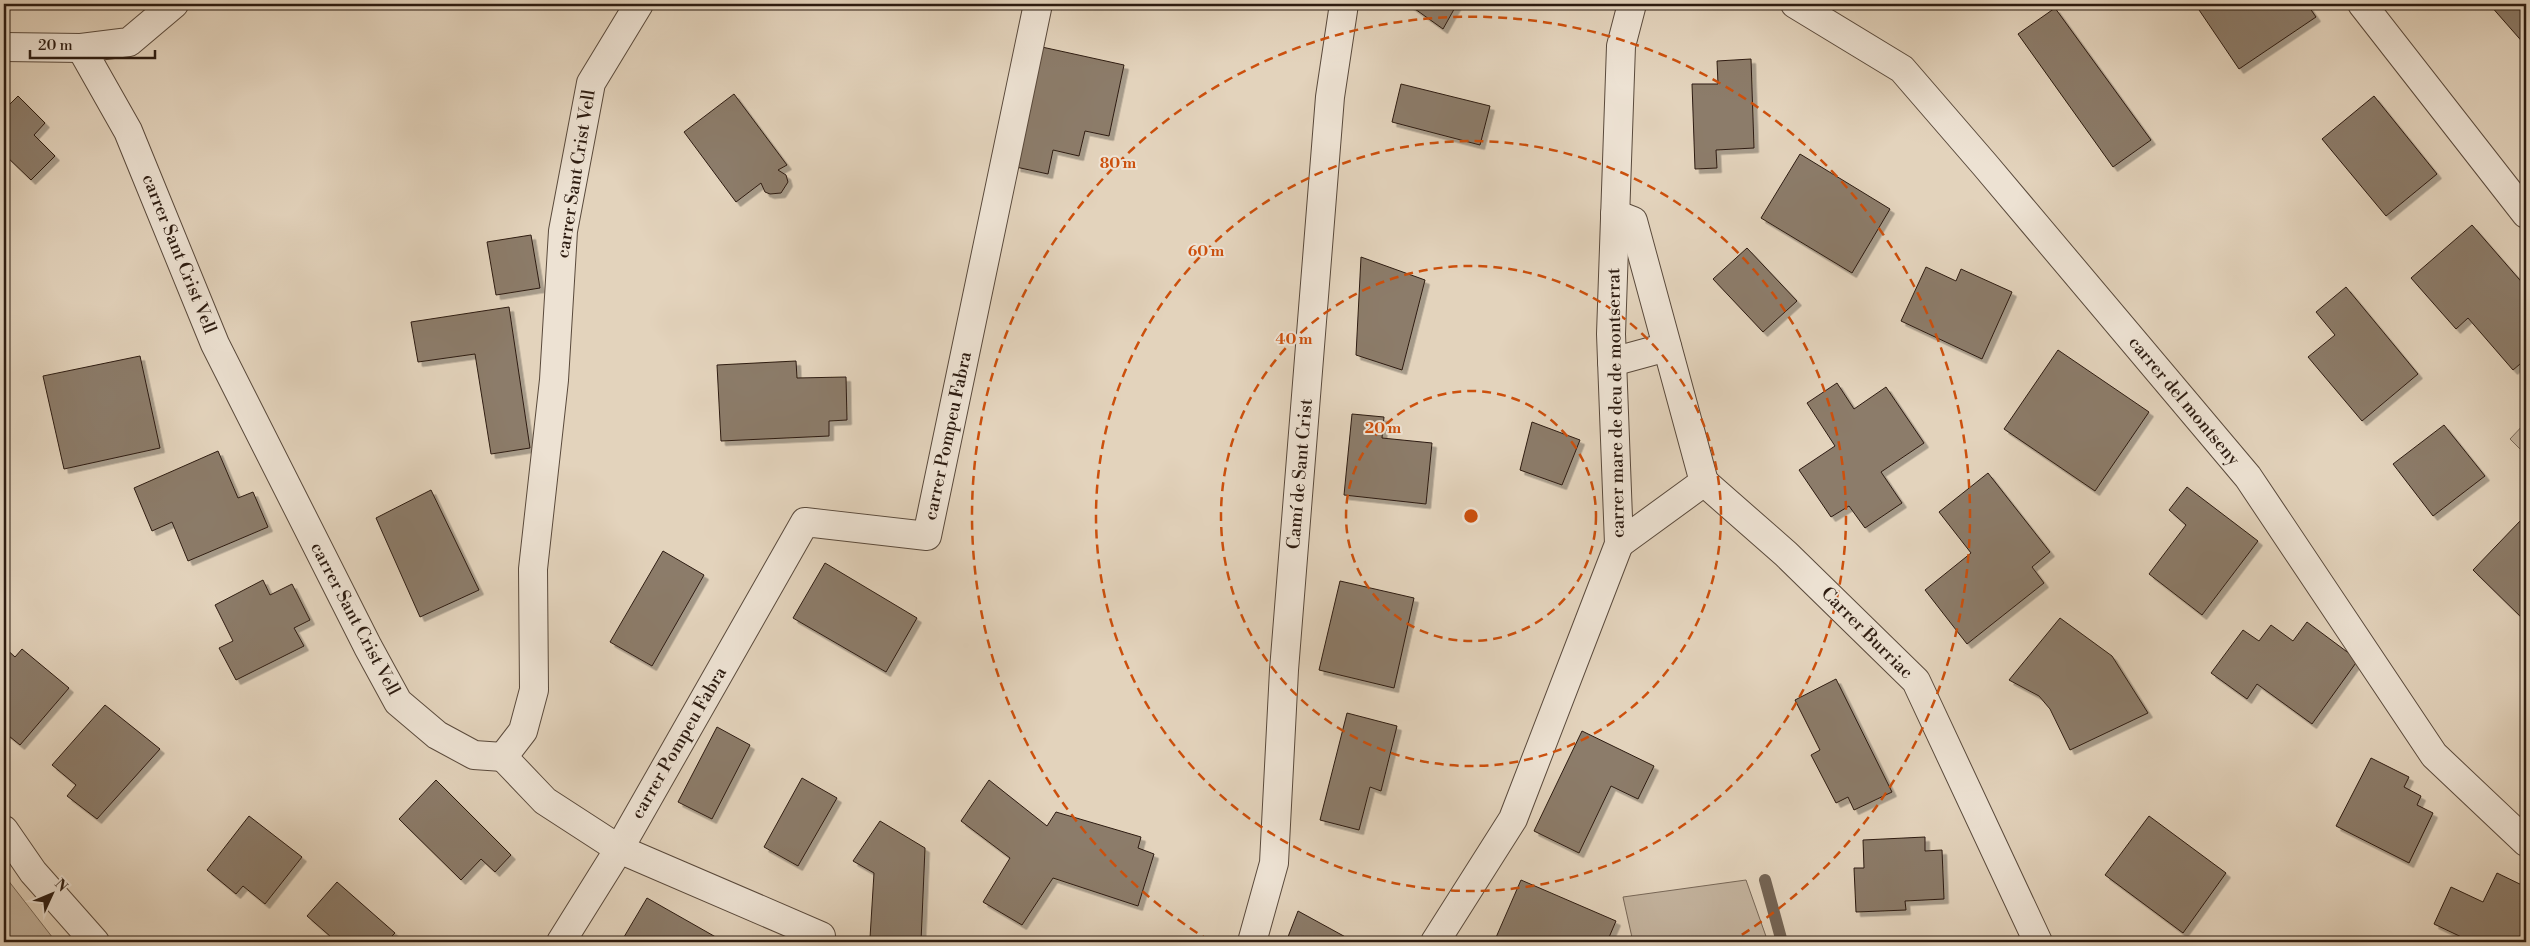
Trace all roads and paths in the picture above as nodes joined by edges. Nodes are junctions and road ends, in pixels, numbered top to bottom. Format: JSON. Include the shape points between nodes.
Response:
{"nodes":[{"id":1,"x":174,"y":4,"type":"edge"},
{"id":2,"x":639,"y":4,"type":"edge"},
{"id":3,"x":1038,"y":4,"type":"edge"},
{"id":4,"x":1344,"y":4,"type":"edge"},
{"id":5,"x":1632,"y":4,"type":"edge"},
{"id":6,"x":1795,"y":4,"type":"edge"},
{"id":7,"x":2362,"y":4,"type":"edge"},
{"id":8,"x":4,"y":47,"type":"edge"},
{"id":9,"x":81,"y":48,"type":"junction"},
{"id":10,"x":1615,"y":214,"type":"junction"},
{"id":11,"x":2526,"y":214,"type":"edge"},
{"id":12,"x":1667,"y":347,"type":"junction"},
{"id":13,"x":1612,"y":362,"type":"junction"},
{"id":14,"x":1704,"y":482,"type":"junction"},
{"id":15,"x":1619,"y":544,"type":"junction"},
{"id":16,"x":503,"y":757,"type":"junction"},
{"id":17,"x":4,"y":830,"type":"edge"},
{"id":18,"x":2526,"y":842,"type":"edge"},
{"id":19,"x":619,"y":849,"type":"junction"},
{"id":20,"x":822,"y":936,"type":"dead end"},
{"id":21,"x":95,"y":942,"type":"edge"},
{"id":22,"x":561,"y":942,"type":"edge"},
{"id":23,"x":1252,"y":942,"type":"edge"},
{"id":24,"x":1435,"y":942,"type":"edge"},
{"id":25,"x":2038,"y":942,"type":"edge"}],
"edges":[{"from":1,"to":9,"type":"street","via":[[129,42]]},
{"from":2,"to":16,"type":"street","name":"carrer Sant Crist Vell","via":[[591,83],[563,231],[554,380],[532,569],[534,690],[523,731]]},
{"from":3,"to":19,"type":"street","name":"carrer Pompeu Fabra","via":[[927,536],[805,522]]},
{"from":4,"to":23,"type":"street","name":"Camí de Sant Crist","via":[[1329,107],[1284,670],[1274,864]]},
{"from":5,"to":10,"type":"street","name":"carrer mare de deu de montserrat","via":[[1621,46]]},
{"from":6,"to":18,"type":"street","name":"carrer del montseny","via":[[1902,69],[1979,157],[2248,477],[2434,755]]},
{"from":7,"to":11,"type":"street"},
{"from":8,"to":9,"type":"street"},
{"from":9,"to":16,"type":"street","name":"carrer Sant Crist Vell","via":[[128,131],[215,344],[398,702],[437,735],[474,755]]},
{"from":10,"to":12,"type":"street","via":[[1632,220]]},
{"from":10,"to":13,"type":"street","name":"carrer mare de deu de montserrat"},
{"from":12,"to":13,"type":"street"},
{"from":12,"to":14,"type":"street"},
{"from":13,"to":15,"type":"street","name":"carrer mare de deu de montserrat"},
{"from":14,"to":15,"type":"street"},
{"from":14,"to":25,"type":"street","name":"Carrer Burriac","via":[[1786,554],[1916,682]]},
{"from":15,"to":24,"type":"street","name":"carrer mare de deu de montserrat","via":[[1513,819]]},
{"from":16,"to":19,"type":"street","via":[[545,801]]},
{"from":17,"to":21,"type":"street","via":[[33,872]]},
{"from":19,"to":20,"type":"street"},
{"from":19,"to":22,"type":"street","name":"carrer Pompeu Fabra"}]}
